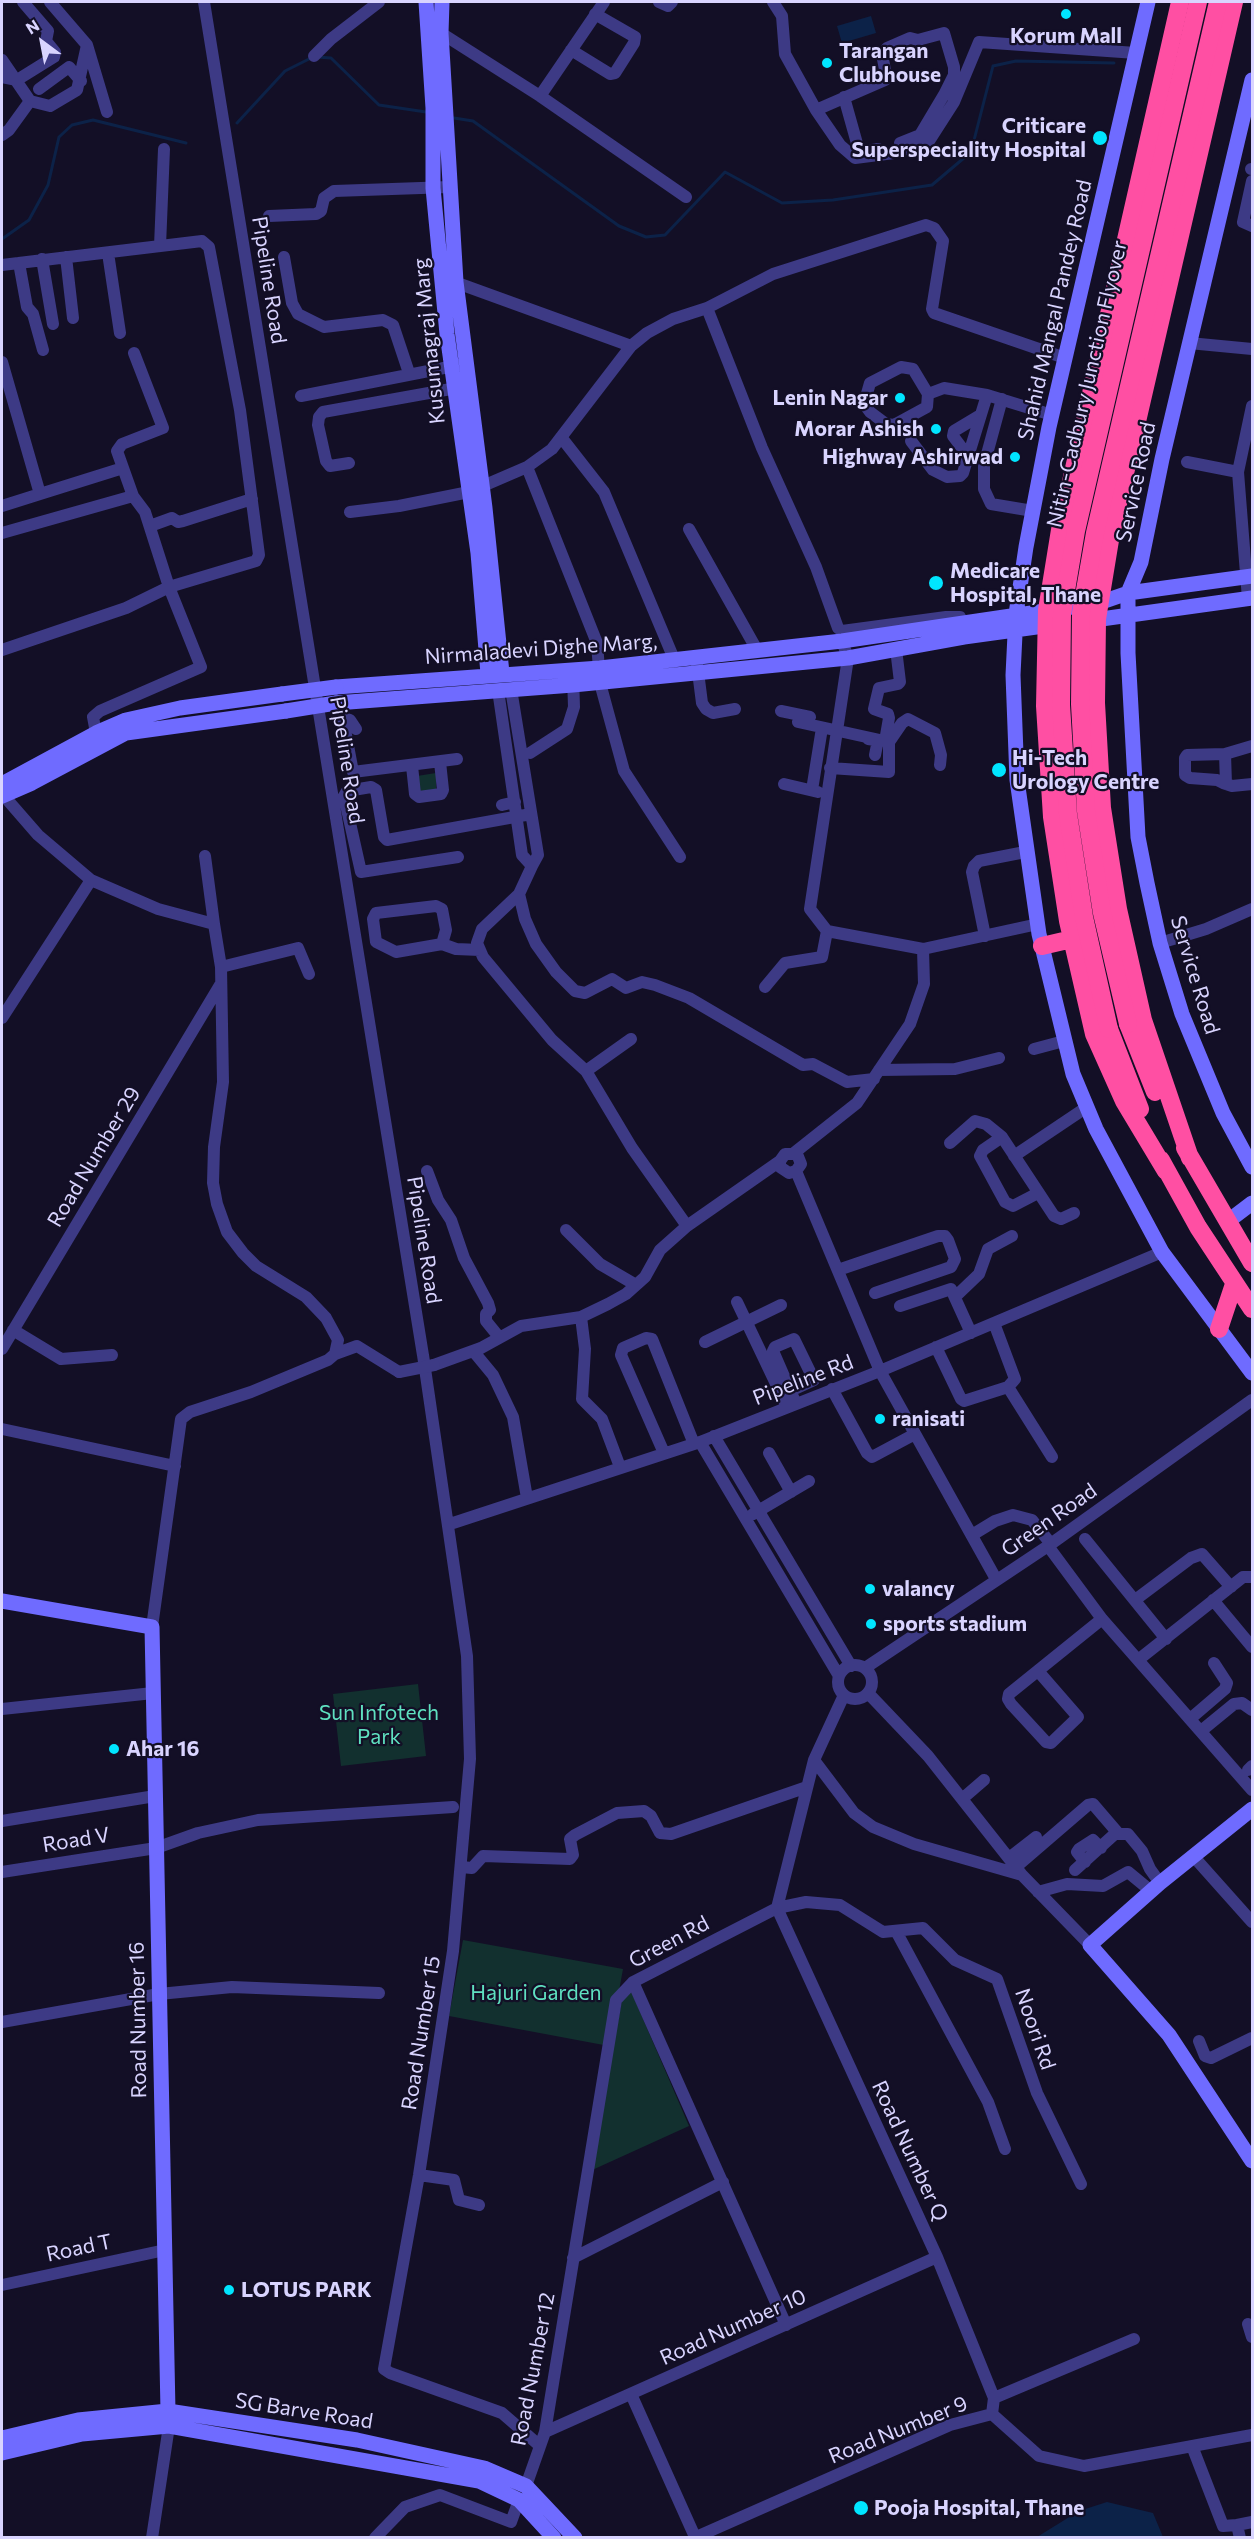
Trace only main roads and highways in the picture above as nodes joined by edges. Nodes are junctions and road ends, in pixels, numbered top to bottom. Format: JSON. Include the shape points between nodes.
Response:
{"nodes":[{"id":1,"x":1180,"y":2,"type":"edge"},
{"id":2,"x":1198,"y":2,"type":"edge"},
{"id":3,"x":1218,"y":2,"type":"edge"},
{"id":4,"x":1234,"y":2,"type":"edge"},
{"id":5,"x":1057,"y":551,"type":"junction"},
{"id":6,"x":1106,"y":562,"type":"junction"},
{"id":7,"x":1072,"y":939,"type":"junction"},
{"id":8,"x":1042,"y":946,"type":"road end"},
{"id":9,"x":1190,"y":1158,"type":"junction"},
{"id":10,"x":1166,"y":1171,"type":"junction"},
{"id":11,"x":1252,"y":1263,"type":"edge"},
{"id":12,"x":1234,"y":1284,"type":"junction"},
{"id":13,"x":1252,"y":1309,"type":"edge"},
{"id":14,"x":1220,"y":1329,"type":"road end"}],
"edges":[{"from":1,"to":5,"type":"highway"},
{"from":2,"to":10,"type":"highway","name":"Nitin-Cadbury Junction Flyover","bridge":true,"via":[[1076,531],[1062,614],[1061,705],[1068,814],[1084,917],[1109,1029]]},
{"from":3,"to":9,"type":"highway","name":"Nitin-Cadbury Junction Flyover","bridge":true,"via":[[1095,533],[1082,613],[1080,704],[1086,811],[1102,913],[1128,1024],[1152,1086]]},
{"from":4,"to":6,"type":"highway"},
{"from":5,"to":6,"type":"highway","via":[[1076,570]]},
{"from":5,"to":7,"type":"highway","via":[[1047,618],[1045,706],[1052,817]]},
{"from":6,"to":9,"type":"highway","via":[[1098,611],[1096,704],[1102,808],[1118,909],[1143,1020]]},
{"from":7,"to":8,"type":"highway"},
{"from":7,"to":10,"type":"highway","via":[[1094,1034],[1124,1101]]},
{"from":9,"to":11,"type":"highway"},
{"from":10,"to":12,"type":"highway"},
{"from":12,"to":13,"type":"highway"},
{"from":12,"to":14,"type":"highway"}]}
